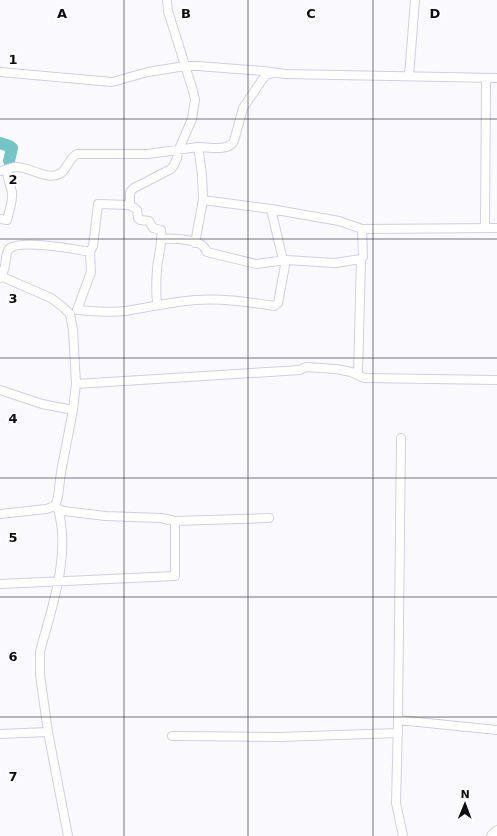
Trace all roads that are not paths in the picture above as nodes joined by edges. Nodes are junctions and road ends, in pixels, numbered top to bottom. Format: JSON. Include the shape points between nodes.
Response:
{"nodes":[{"id":1,"x":167,"y":0,"type":"edge"},
{"id":2,"x":415,"y":0,"type":"edge"},
{"id":3,"x":185,"y":66,"type":"junction"},
{"id":4,"x":0,"y":72,"type":"edge"},
{"id":5,"x":274,"y":73,"type":"junction"},
{"id":6,"x":409,"y":76,"type":"junction"},
{"id":7,"x":486,"y":78,"type":"junction"},
{"id":8,"x":497,"y":78,"type":"edge"},
{"id":9,"x":198,"y":147,"type":"junction"},
{"id":10,"x":179,"y":149,"type":"junction"},
{"id":11,"x":4,"y":170,"type":"edge"},
{"id":12,"x":203,"y":200,"type":"junction"},
{"id":13,"x":130,"y":204,"type":"junction"},
{"id":14,"x":271,"y":209,"type":"junction"},
{"id":15,"x":0,"y":219,"type":"edge"},
{"id":16,"x":485,"y":228,"type":"junction"},
{"id":17,"x":497,"y":228,"type":"edge"},
{"id":18,"x":362,"y":229,"type":"junction"},
{"id":19,"x":161,"y":238,"type":"junction"},
{"id":20,"x":195,"y":243,"type":"junction"},
{"id":21,"x":90,"y":252,"type":"junction"},
{"id":22,"x":361,"y":259,"type":"junction"},
{"id":23,"x":285,"y":260,"type":"junction"},
{"id":24,"x":1,"y":275,"type":"edge"},
{"id":25,"x":157,"y":304,"type":"junction"},
{"id":26,"x":74,"y":312,"type":"junction"},
{"id":27,"x":358,"y":375,"type":"junction"},
{"id":28,"x":497,"y":380,"type":"edge"},
{"id":29,"x":76,"y":384,"type":"junction"},
{"id":30,"x":0,"y":390,"type":"edge"},
{"id":31,"x":73,"y":410,"type":"junction"},
{"id":32,"x":401,"y":438,"type":"dead end"},
{"id":33,"x":57,"y":508,"type":"junction"},
{"id":34,"x":0,"y":514,"type":"edge"},
{"id":35,"x":268,"y":518,"type":"dead end"},
{"id":36,"x":175,"y":521,"type":"junction"},
{"id":37,"x":58,"y":582,"type":"junction"},
{"id":38,"x":0,"y":584,"type":"edge"},
{"id":39,"x":398,"y":720,"type":"junction"},
{"id":40,"x":497,"y":730,"type":"edge"},
{"id":41,"x":48,"y":732,"type":"junction"},
{"id":42,"x":398,"y":733,"type":"junction"},
{"id":43,"x":0,"y":734,"type":"edge"},
{"id":44,"x":172,"y":736,"type":"dead end"},
{"id":45,"x":497,"y":831,"type":"edge"},
{"id":46,"x":68,"y":836,"type":"edge"},
{"id":47,"x":403,"y":836,"type":"edge"},
{"id":48,"x":492,"y":836,"type":"edge"}],
"edges":[{"from":1,"to":3,"type":"street"},
{"from":2,"to":6,"type":"street"},
{"from":3,"to":4,"type":"street","via":[[148,72],[112,82]]},
{"from":3,"to":5,"type":"street"},
{"from":3,"to":10,"type":"street","via":[[195,100],[192,119]]},
{"from":5,"to":6,"type":"street"},
{"from":5,"to":9,"type":"street","via":[[262,80],[243,108],[232,145],[225,148]]},
{"from":6,"to":7,"type":"street"},
{"from":7,"to":8,"type":"street"},
{"from":7,"to":16,"type":"street"},
{"from":9,"to":10,"type":"street"},
{"from":9,"to":12,"type":"street"},
{"from":10,"to":11,"type":"street","via":[[148,154],[77,154],[71,157],[62,172],[50,176],[22,168]]},
{"from":10,"to":13,"type":"street","via":[[171,169],[130,192]]},
{"from":11,"to":15,"type":"street","via":[[12,192],[12,200],[6,220]]},
{"from":12,"to":14,"type":"street"},
{"from":12,"to":20,"type":"street"},
{"from":13,"to":19,"type":"street","via":[[137,210],[140,220],[149,221],[153,228],[161,230]]},
{"from":13,"to":21,"type":"street","via":[[98,204]]},
{"from":14,"to":18,"type":"street","via":[[339,221]]},
{"from":14,"to":23,"type":"street"},
{"from":16,"to":17,"type":"street"},
{"from":16,"to":18,"type":"street"},
{"from":18,"to":22,"type":"street"},
{"from":19,"to":20,"type":"street","via":[[176,238]]},
{"from":19,"to":25,"type":"street","via":[[157,268]]},
{"from":20,"to":23,"type":"street","via":[[203,246],[207,252],[256,264]]},
{"from":21,"to":24,"type":"street","via":[[47,245],[14,246],[7,253],[5,271]]},
{"from":21,"to":26,"type":"street","via":[[90,272]]},
{"from":22,"to":23,"type":"street","via":[[335,263]]},
{"from":22,"to":27,"type":"street"},
{"from":23,"to":25,"type":"street","via":[[278,303],[274,306],[211,300]]},
{"from":24,"to":26,"type":"street","via":[[51,298]]},
{"from":25,"to":26,"type":"street","via":[[126,311]]},
{"from":26,"to":29,"type":"street"},
{"from":27,"to":28,"type":"street","via":[[364,378]]},
{"from":27,"to":29,"type":"street","via":[[336,369],[306,367],[300,370]]},
{"from":29,"to":31,"type":"street"},
{"from":30,"to":31,"type":"street","via":[[42,404]]},
{"from":31,"to":33,"type":"street"},
{"from":32,"to":39,"type":"street"},
{"from":33,"to":34,"type":"street"},
{"from":33,"to":36,"type":"street","via":[[105,516]]},
{"from":33,"to":37,"type":"street","via":[[61,523],[62,546]]},
{"from":35,"to":36,"type":"street"},
{"from":36,"to":37,"type":"street","via":[[175,576]]},
{"from":37,"to":38,"type":"street"},
{"from":37,"to":41,"type":"street","via":[[39,663]]},
{"from":39,"to":40,"type":"street"},
{"from":39,"to":42,"type":"street"},
{"from":41,"to":43,"type":"street"},
{"from":41,"to":46,"type":"street"},
{"from":42,"to":44,"type":"street","via":[[279,737]]},
{"from":42,"to":47,"type":"street","via":[[396,803]]},
{"from":45,"to":48,"type":"main road"}]}
